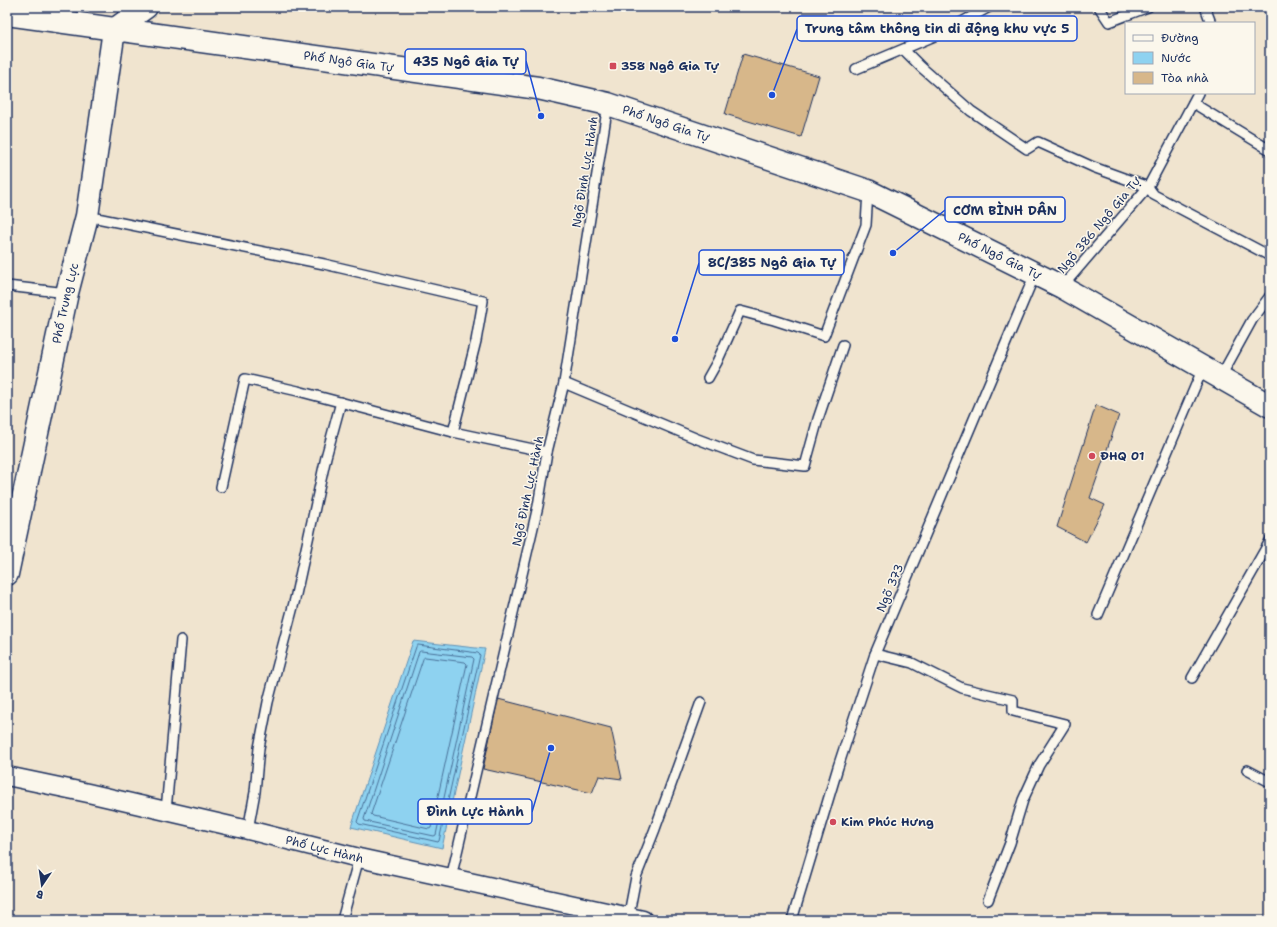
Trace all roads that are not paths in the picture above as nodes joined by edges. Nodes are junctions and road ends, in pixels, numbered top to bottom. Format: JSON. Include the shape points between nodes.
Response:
{"nodes":[{"id":1,"x":146,"y":7,"type":"edge"},
{"id":2,"x":990,"y":7,"type":"edge"},
{"id":3,"x":1099,"y":7,"type":"edge"},
{"id":4,"x":1148,"y":7,"type":"edge"},
{"id":5,"x":1205,"y":7,"type":"edge"},
{"id":6,"x":7,"y":14,"type":"edge"},
{"id":7,"x":1211,"y":22,"type":"edge"},
{"id":8,"x":114,"y":30,"type":"junction"},
{"id":9,"x":904,"y":50,"type":"junction"},
{"id":10,"x":856,"y":69,"type":"dead end"},
{"id":11,"x":1197,"y":94,"type":"edge"},
{"id":12,"x":1193,"y":102,"type":"junction"},
{"id":13,"x":608,"y":104,"type":"junction"},
{"id":14,"x":1269,"y":146,"type":"edge"},
{"id":15,"x":1148,"y":187,"type":"junction"},
{"id":16,"x":868,"y":191,"type":"junction"},
{"id":17,"x":86,"y":216,"type":"junction"},
{"id":18,"x":1270,"y":256,"type":"edge"},
{"id":19,"x":1035,"y":274,"type":"junction"},
{"id":20,"x":7,"y":286,"type":"edge"},
{"id":21,"x":1062,"y":287,"type":"junction"},
{"id":22,"x":68,"y":294,"type":"junction"},
{"id":23,"x":1270,"y":296,"type":"edge"},
{"id":24,"x":843,"y":345,"type":"dead end"},
{"id":25,"x":1212,"y":373,"type":"junction"},
{"id":26,"x":708,"y":378,"type":"dead end"},
{"id":27,"x":564,"y":383,"type":"junction"},
{"id":28,"x":341,"y":402,"type":"junction"},
{"id":29,"x":1270,"y":406,"type":"edge"},
{"id":30,"x":453,"y":432,"type":"junction"},
{"id":31,"x":547,"y":452,"type":"junction"},
{"id":32,"x":222,"y":487,"type":"dead end"},
{"id":33,"x":1270,"y":541,"type":"edge"},
{"id":34,"x":7,"y":574,"type":"edge"},
{"id":35,"x":1098,"y":616,"type":"dead end"},
{"id":36,"x":181,"y":640,"type":"dead end"},
{"id":37,"x":875,"y":654,"type":"junction"},
{"id":38,"x":1192,"y":678,"type":"dead end"},
{"id":39,"x":701,"y":702,"type":"dead end"},
{"id":40,"x":1247,"y":770,"type":"dead end"},
{"id":41,"x":7,"y":776,"type":"edge"},
{"id":42,"x":1270,"y":782,"type":"edge"},
{"id":43,"x":166,"y":811,"type":"junction"},
{"id":44,"x":248,"y":830,"type":"junction"},
{"id":45,"x":359,"y":858,"type":"junction"},
{"id":46,"x":451,"y":878,"type":"junction"},
{"id":47,"x":988,"y":900,"type":"dead end"},
{"id":48,"x":633,"y":919,"type":"edge"},
{"id":49,"x":342,"y":920,"type":"edge"},
{"id":50,"x":792,"y":920,"type":"edge"}],
"edges":[{"from":1,"to":8,"type":"main road"},
{"from":2,"to":9,"type":"lane"},
{"from":3,"to":4,"type":"lane","via":[[1109,22]]},
{"from":5,"to":7,"type":"lane"},
{"from":6,"to":8,"type":"main road","name":"Phố Ngô Gia Tự"},
{"from":8,"to":13,"type":"main road","name":"Phố Ngô Gia Tự","via":[[538,88]]},
{"from":8,"to":17,"type":"main road","name":"Phố Trung Lực"},
{"from":9,"to":10,"type":"lane"},
{"from":9,"to":15,"type":"lane","via":[[921,68],[972,111],[1027,149],[1038,142],[1093,167]]},
{"from":11,"to":12,"type":"lane","name":"Ngõ 386 Ngô Gia Tự"},
{"from":12,"to":14,"type":"lane"},
{"from":12,"to":15,"type":"lane","name":"Ngõ 386 Ngô Gia Tự"},
{"from":13,"to":16,"type":"main road","name":"Phố Ngô Gia Tự"},
{"from":13,"to":27,"type":"lane","name":"Ngõ Đình Lực Hành"},
{"from":15,"to":18,"type":"lane","via":[[1154,195]]},
{"from":15,"to":21,"type":"lane","name":"Ngõ 386 Ngô Gia Tự"},
{"from":16,"to":19,"type":"main road","name":"Phố Ngô Gia Tự"},
{"from":16,"to":26,"type":"lane","via":[[866,225],[824,336],[740,311]]},
{"from":17,"to":22,"type":"main road","name":"Phố Trung Lực"},
{"from":17,"to":30,"type":"lane","via":[[324,264],[484,301]]},
{"from":19,"to":21,"type":"main road","name":"Phố Ngô Gia Tự"},
{"from":19,"to":37,"type":"lane","name":"Ngõ 373"},
{"from":20,"to":22,"type":"lane"},
{"from":21,"to":25,"type":"main road","name":"Phố Ngô Gia Tự"},
{"from":22,"to":34,"type":"main road","name":"Phố Trung Lực"},
{"from":23,"to":25,"type":"lane"},
{"from":24,"to":27,"type":"lane","via":[[805,466],[753,460]]},
{"from":25,"to":29,"type":"main road","name":"Phố Ngô Gia Tự"},
{"from":25,"to":35,"type":"lane"},
{"from":27,"to":31,"type":"lane","name":"Ngõ Đình Lực Hành"},
{"from":28,"to":30,"type":"lane"},
{"from":28,"to":32,"type":"lane","via":[[245,379]]},
{"from":28,"to":44,"type":"lane","via":[[326,457],[292,614],[268,702]]},
{"from":30,"to":31,"type":"lane"},
{"from":31,"to":46,"type":"lane","name":"Ngõ Đình Lực Hành","via":[[538,506]]},
{"from":33,"to":38,"type":"lane"},
{"from":36,"to":43,"type":"lane"},
{"from":37,"to":47,"type":"lane","via":[[912,663],[962,688],[1013,700],[1013,711],[1065,724],[1039,765],[1023,800]]},
{"from":37,"to":50,"type":"lane","name":"Ngõ 373"},
{"from":39,"to":48,"type":"lane","via":[[636,877]]},
{"from":40,"to":42,"type":"lane"},
{"from":41,"to":43,"type":"street","name":"Phố Lực Hành"},
{"from":43,"to":44,"type":"street","name":"Phố Lực Hành"},
{"from":44,"to":45,"type":"street","name":"Phố Lực Hành"},
{"from":45,"to":46,"type":"street","name":"Phố Lực Hành"},
{"from":45,"to":49,"type":"lane"},
{"from":46,"to":48,"type":"street","name":"Phố Lực Hành"}]}
